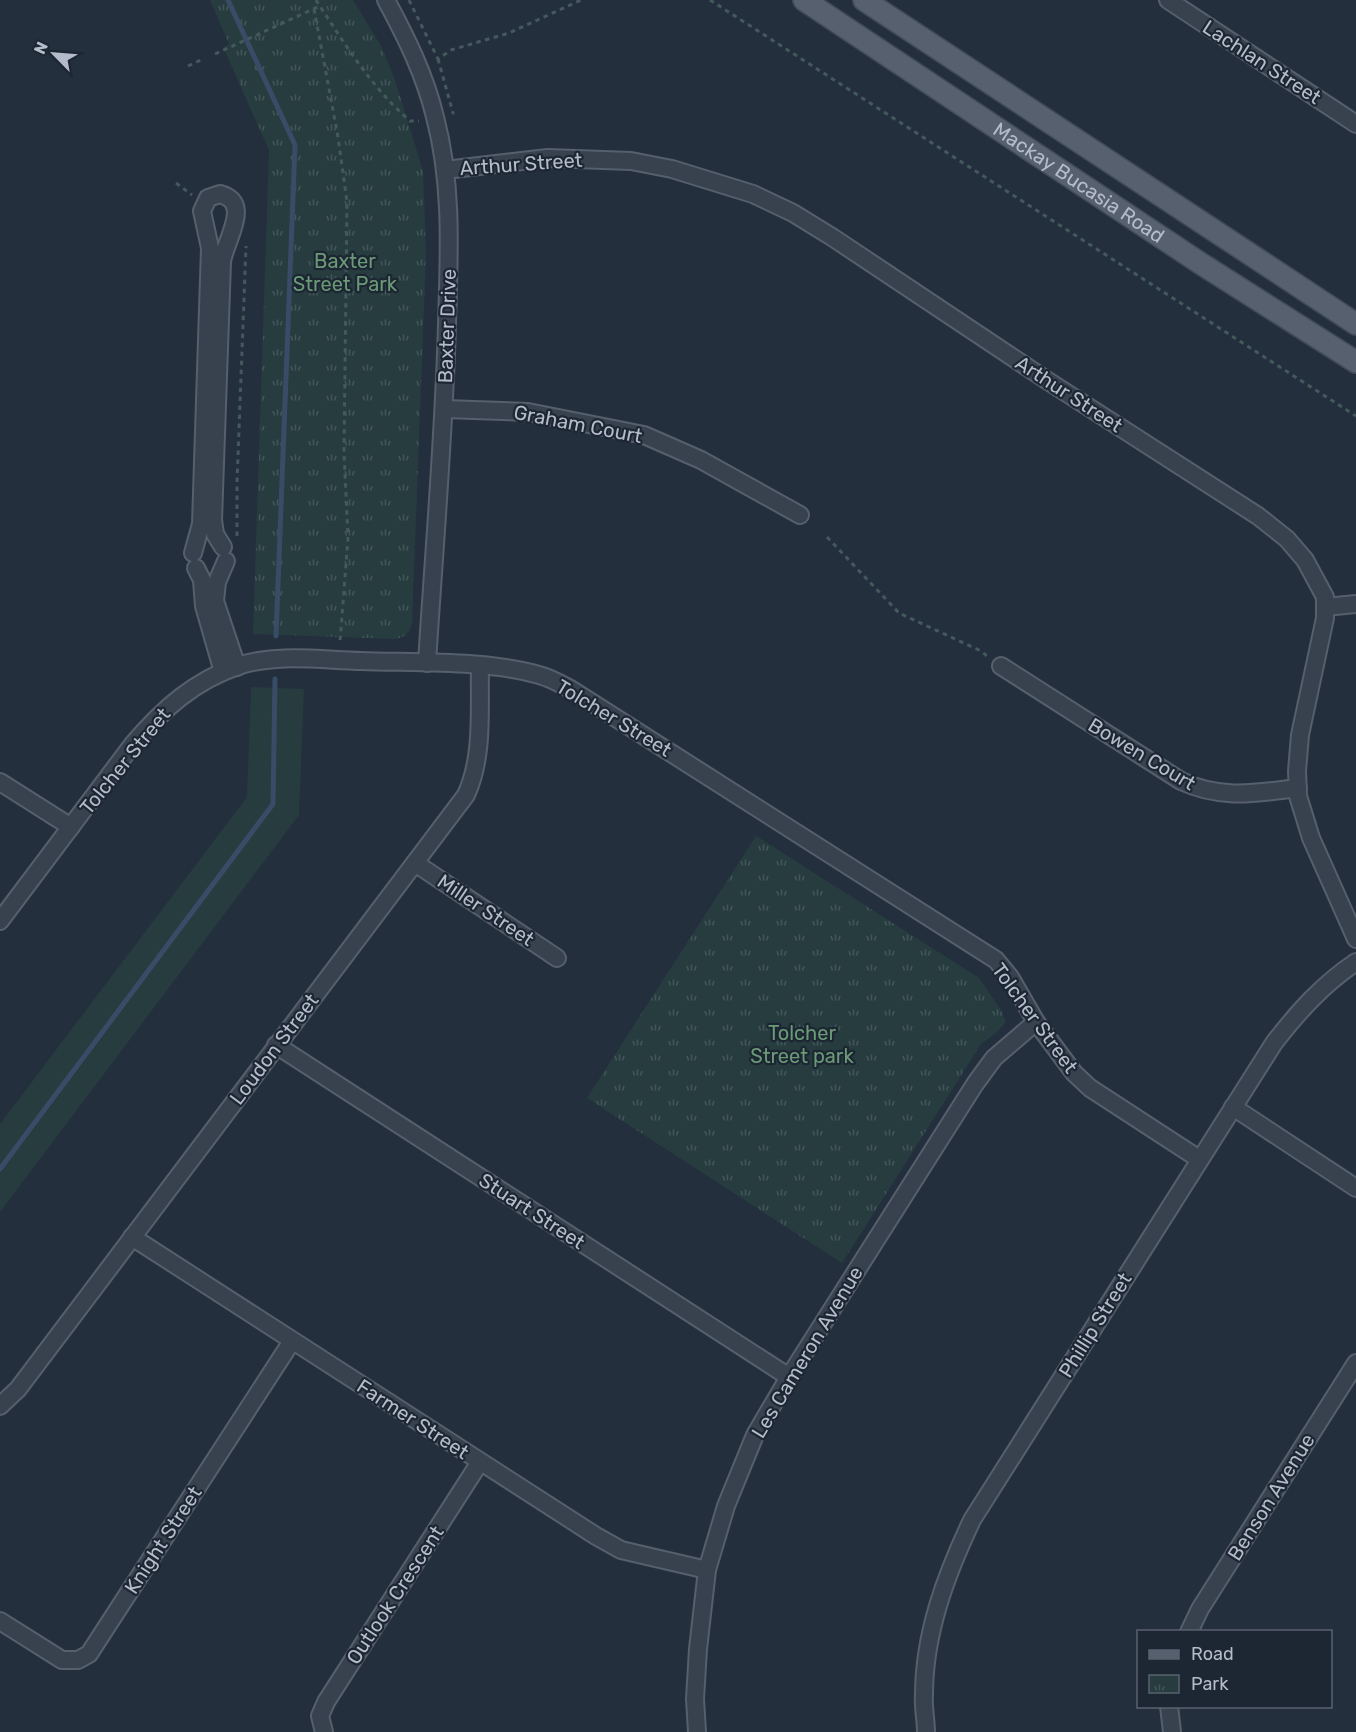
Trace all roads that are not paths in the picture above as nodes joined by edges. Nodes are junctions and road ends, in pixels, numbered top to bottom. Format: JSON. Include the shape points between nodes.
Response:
{"nodes":[{"id":1,"x":386,"y":0,"type":"edge"},
{"id":2,"x":804,"y":0,"type":"edge"},
{"id":3,"x":864,"y":0,"type":"edge"},
{"id":4,"x":1168,"y":0,"type":"edge"},
{"id":5,"x":1356,"y":124,"type":"edge"},
{"id":6,"x":445,"y":170,"type":"junction"},
{"id":7,"x":1356,"y":324,"type":"edge"},
{"id":8,"x":1356,"y":362,"type":"edge"},
{"id":9,"x":445,"y":409,"type":"junction"},
{"id":10,"x":800,"y":515,"type":"dead end"},
{"id":11,"x":229,"y":548,"type":"junction"},
{"id":12,"x":195,"y":560,"type":"junction"},
{"id":13,"x":1356,"y":604,"type":"edge"},
{"id":14,"x":1325,"y":607,"type":"junction"},
{"id":15,"x":428,"y":663,"type":"junction"},
{"id":16,"x":480,"y":666,"type":"junction"},
{"id":17,"x":1001,"y":666,"type":"road end"},
{"id":18,"x":230,"y":670,"type":"junction"},
{"id":19,"x":0,"y":782,"type":"edge"},
{"id":20,"x":1298,"y":788,"type":"junction"},
{"id":21,"x":71,"y":827,"type":"junction"},
{"id":22,"x":415,"y":862,"type":"junction"},
{"id":23,"x":0,"y":921,"type":"edge"},
{"id":24,"x":1356,"y":939,"type":"edge"},
{"id":25,"x":557,"y":957,"type":"dead end"},
{"id":26,"x":1356,"y":962,"type":"edge"},
{"id":27,"x":1036,"y":1022,"type":"junction"},
{"id":28,"x":276,"y":1045,"type":"junction"},
{"id":29,"x":1233,"y":1107,"type":"junction"},
{"id":30,"x":1199,"y":1159,"type":"junction"},
{"id":31,"x":1356,"y":1188,"type":"edge"},
{"id":32,"x":132,"y":1237,"type":"junction"},
{"id":33,"x":292,"y":1341,"type":"junction"},
{"id":34,"x":1356,"y":1363,"type":"edge"},
{"id":35,"x":789,"y":1377,"type":"junction"},
{"id":36,"x":0,"y":1406,"type":"edge"},
{"id":37,"x":480,"y":1462,"type":"junction"},
{"id":38,"x":707,"y":1570,"type":"junction"},
{"id":39,"x":0,"y":1621,"type":"edge"},
{"id":40,"x":1190,"y":1630,"type":"edge"},
{"id":41,"x":1168,"y":1708,"type":"edge"},
{"id":42,"x":324,"y":1732,"type":"edge"},
{"id":43,"x":697,"y":1732,"type":"edge"},
{"id":44,"x":927,"y":1732,"type":"edge"},
{"id":45,"x":1172,"y":1732,"type":"edge"}],
"edges":[{"from":1,"to":6,"type":"street","name":"Baxter Drive","via":[[410,45],[428,94]]},
{"from":2,"to":8,"type":"main road","name":"Mackay Bucasia Road"},
{"from":3,"to":7,"type":"main road","name":"Mackay Bucasia Road"},
{"from":4,"to":5,"type":"street","name":"Lachlan Street"},
{"from":6,"to":9,"type":"street","name":"Baxter Drive","via":[[450,229]]},
{"from":6,"to":14,"type":"street","name":"Arthur Street","via":[[548,158],[632,161],[711,179],[793,213],[1258,516],[1287,539],[1305,560],[1325,597]]},
{"from":9,"to":10,"type":"street","name":"Graham Court","via":[[528,412],[644,435],[701,460]]},
{"from":9,"to":15,"type":"street","name":"Baxter Drive"},
{"from":11,"to":12,"type":"street","via":[[206,541],[200,544]]},
{"from":11,"to":12,"type":"street","via":[[220,570],[213,574],[206,574]]},
{"from":11,"to":12,"type":"street","via":[[215,536],[213,520],[222,262],[237,212],[231,200],[220,194],[208,198],[202,211],[210,241],[210,274],[201,524]]},
{"from":11,"to":18,"type":"street","via":[[215,601]]},
{"from":12,"to":18,"type":"street","via":[[202,580],[204,606]]},
{"from":13,"to":14,"type":"street"},
{"from":14,"to":20,"type":"street","name":"Arthur Street","via":[[1300,735]]},
{"from":15,"to":16,"type":"street","name":"Tolcher Street"},
{"from":15,"to":18,"type":"street","name":"Tolcher Street","via":[[302,659],[264,661]]},
{"from":16,"to":22,"type":"street","name":"Loudon Street","via":[[474,778],[453,815]]},
{"from":16,"to":27,"type":"street","name":"Tolcher Street","via":[[553,680],[996,960],[1010,976]]},
{"from":17,"to":20,"type":"street","name":"Bowen Court","via":[[1199,789],[1242,795]]},
{"from":18,"to":21,"type":"street","name":"Tolcher Street","via":[[180,697],[157,716]]},
{"from":19,"to":21,"type":"street"},
{"from":20,"to":24,"type":"street","name":"Arthur Street","via":[[1311,838]]},
{"from":21,"to":23,"type":"street","name":"Tolcher Street"},
{"from":22,"to":25,"type":"street","name":"Miller Street"},
{"from":22,"to":28,"type":"street","name":"Loudon Street"},
{"from":26,"to":29,"type":"street","name":"Phillip Street","via":[[1334,976],[1300,1009]]},
{"from":27,"to":30,"type":"street","name":"Tolcher Street","via":[[1090,1088]]},
{"from":27,"to":35,"type":"street","name":"Les Cameron Avenue","via":[[994,1058],[975,1084]]},
{"from":28,"to":32,"type":"street","name":"Loudon Street"},
{"from":28,"to":35,"type":"street","name":"Stuart Street"},
{"from":29,"to":30,"type":"street","name":"Phillip Street"},
{"from":29,"to":31,"type":"street"},
{"from":30,"to":44,"type":"street","name":"Phillip Street","via":[[972,1520],[954,1557],[940,1594],[930,1641],[924,1695]]},
{"from":32,"to":33,"type":"street","name":"Farmer Street"},
{"from":32,"to":36,"type":"street","name":"Loudon Street","via":[[18,1389]]},
{"from":33,"to":37,"type":"street","name":"Farmer Street"},
{"from":33,"to":39,"type":"street","name":"Knight Street","via":[[89,1654],[78,1660],[62,1660]]},
{"from":34,"to":40,"type":"street","name":"Benson Avenue"},
{"from":35,"to":38,"type":"street","name":"Les Cameron Avenue","via":[[755,1435],[726,1506]]},
{"from":37,"to":38,"type":"street","name":"Farmer Street","via":[[621,1550]]},
{"from":37,"to":42,"type":"street","name":"Outlook Crescent","via":[[326,1702],[320,1716]]},
{"from":38,"to":43,"type":"street","name":"Les Cameron Avenue","via":[[698,1649]]},
{"from":41,"to":45,"type":"street"}]}
